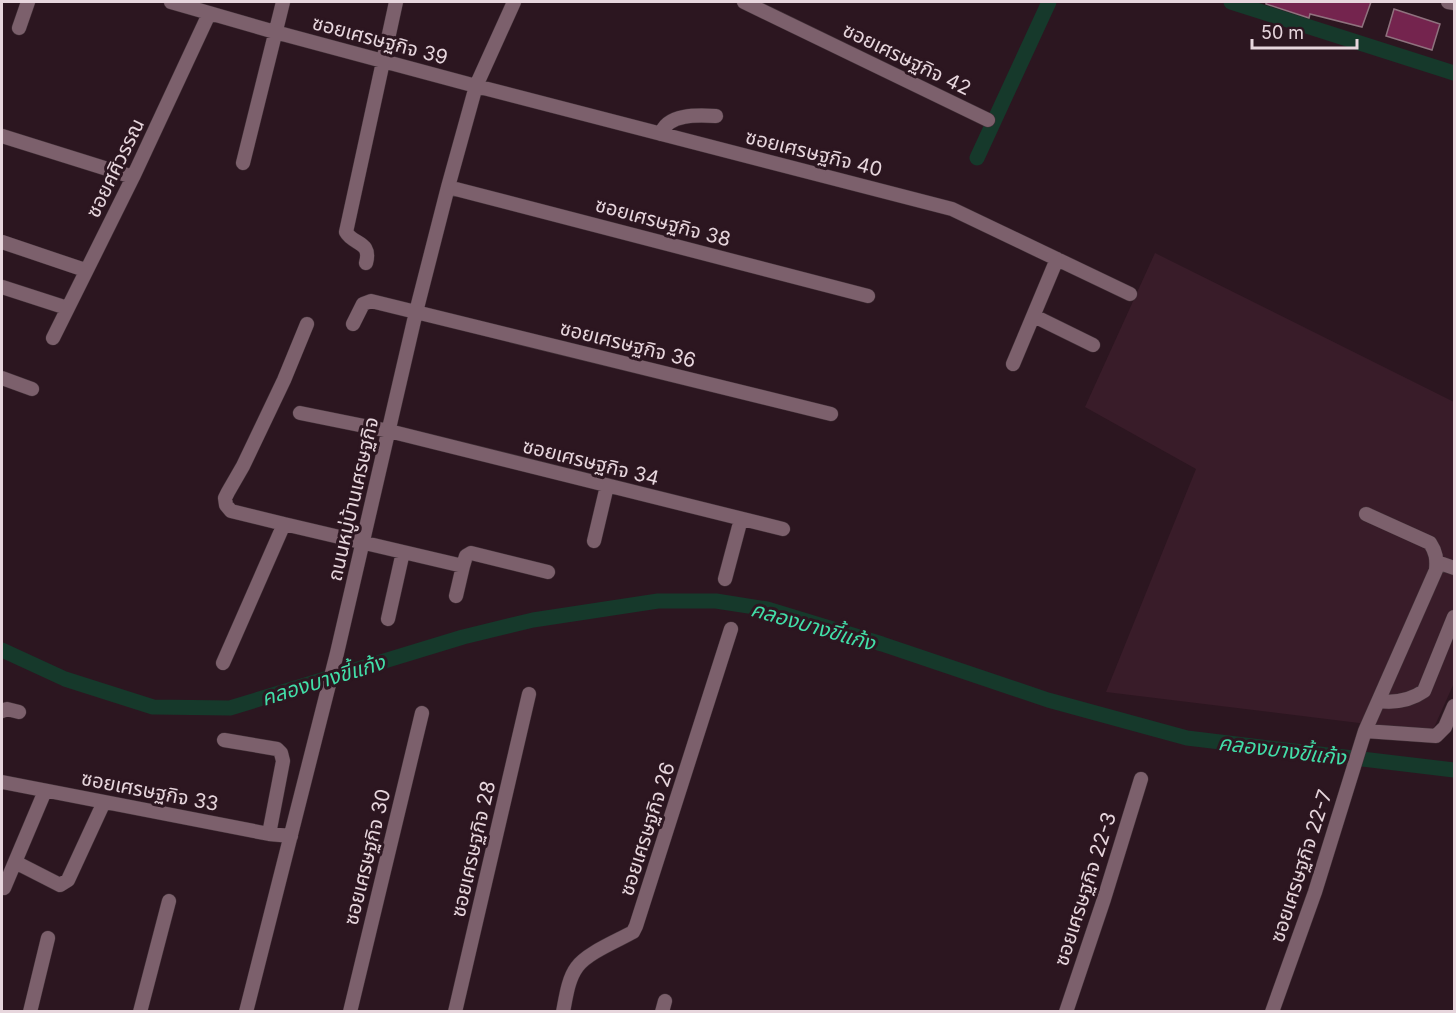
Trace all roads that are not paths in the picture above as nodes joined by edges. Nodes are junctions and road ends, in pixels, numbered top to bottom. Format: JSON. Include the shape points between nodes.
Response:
{"nodes":[{"id":1,"x":28,"y":2,"type":"edge"},
{"id":2,"x":171,"y":2,"type":"edge"},
{"id":3,"x":283,"y":2,"type":"edge"},
{"id":4,"x":396,"y":2,"type":"edge"},
{"id":5,"x":514,"y":2,"type":"edge"},
{"id":6,"x":744,"y":2,"type":"edge"},
{"id":7,"x":1448,"y":2,"type":"edge"},
{"id":8,"x":1455,"y":3,"type":"edge"},
{"id":9,"x":209,"y":14,"type":"junction"},
{"id":10,"x":19,"y":28,"type":"dead end"},
{"id":11,"x":275,"y":32,"type":"junction"},
{"id":12,"x":385,"y":60,"type":"junction"},
{"id":13,"x":476,"y":86,"type":"junction"},
{"id":14,"x":716,"y":116,"type":"dead end"},
{"id":15,"x":988,"y":120,"type":"dead end"},
{"id":16,"x":661,"y":134,"type":"junction"},
{"id":17,"x":2,"y":136,"type":"edge"},
{"id":18,"x":243,"y":163,"type":"dead end"},
{"id":19,"x":133,"y":177,"type":"junction"},
{"id":20,"x":448,"y":187,"type":"junction"},
{"id":21,"x":2,"y":242,"type":"edge"},
{"id":22,"x":1058,"y":259,"type":"junction"},
{"id":23,"x":366,"y":263,"type":"dead end"},
{"id":24,"x":86,"y":270,"type":"junction"},
{"id":25,"x":2,"y":287,"type":"edge"},
{"id":26,"x":1130,"y":294,"type":"dead end"},
{"id":27,"x":868,"y":296,"type":"dead end"},
{"id":28,"x":67,"y":308,"type":"junction"},
{"id":29,"x":416,"y":312,"type":"junction"},
{"id":30,"x":1034,"y":316,"type":"junction"},
{"id":31,"x":307,"y":324,"type":"dead end"},
{"id":32,"x":353,"y":324,"type":"dead end"},
{"id":33,"x":53,"y":338,"type":"dead end"},
{"id":34,"x":1093,"y":345,"type":"dead end"},
{"id":35,"x":1013,"y":364,"type":"dead end"},
{"id":36,"x":2,"y":378,"type":"edge"},
{"id":37,"x":32,"y":389,"type":"dead end"},
{"id":38,"x":300,"y":413,"type":"dead end"},
{"id":39,"x":831,"y":414,"type":"dead end"},
{"id":40,"x":389,"y":431,"type":"junction"},
{"id":41,"x":607,"y":486,"type":"junction"},
{"id":42,"x":1366,"y":514,"type":"dead end"},
{"id":43,"x":741,"y":519,"type":"junction"},
{"id":44,"x":284,"y":524,"type":"junction"},
{"id":45,"x":783,"y":529,"type":"dead end"},
{"id":46,"x":594,"y":541,"type":"dead end"},
{"id":47,"x":364,"y":542,"type":"junction"},
{"id":48,"x":403,"y":552,"type":"junction"},
{"id":49,"x":1437,"y":562,"type":"junction"},
{"id":50,"x":463,"y":566,"type":"junction"},
{"id":51,"x":1455,"y":568,"type":"edge"},
{"id":52,"x":548,"y":572,"type":"dead end"},
{"id":53,"x":726,"y":579,"type":"dead end"},
{"id":54,"x":456,"y":596,"type":"dead end"},
{"id":55,"x":1455,"y":617,"type":"edge"},
{"id":56,"x":388,"y":619,"type":"dead end"},
{"id":57,"x":731,"y":629,"type":"dead end"},
{"id":58,"x":223,"y":663,"type":"dead end"},
{"id":59,"x":529,"y":694,"type":"dead end"},
{"id":60,"x":1379,"y":701,"type":"junction"},
{"id":61,"x":1455,"y":706,"type":"edge"},
{"id":62,"x":2,"y":711,"type":"edge"},
{"id":63,"x":19,"y":712,"type":"dead end"},
{"id":64,"x":422,"y":713,"type":"dead end"},
{"id":65,"x":1363,"y":736,"type":"junction"},
{"id":66,"x":224,"y":740,"type":"dead end"},
{"id":67,"x":1141,"y":778,"type":"dead end"},
{"id":68,"x":2,"y":783,"type":"edge"},
{"id":69,"x":45,"y":790,"type":"junction"},
{"id":70,"x":104,"y":802,"type":"junction"},
{"id":71,"x":269,"y":834,"type":"junction"},
{"id":72,"x":291,"y":836,"type":"junction"},
{"id":73,"x":15,"y":862,"type":"junction"},
{"id":74,"x":4,"y":888,"type":"dead end"},
{"id":75,"x":169,"y":901,"type":"dead end"},
{"id":76,"x":48,"y":938,"type":"dead end"},
{"id":77,"x":30,"y":1011,"type":"edge"},
{"id":78,"x":140,"y":1011,"type":"edge"},
{"id":79,"x":246,"y":1011,"type":"edge"},
{"id":80,"x":350,"y":1011,"type":"edge"},
{"id":81,"x":455,"y":1011,"type":"edge"},
{"id":82,"x":563,"y":1011,"type":"edge"},
{"id":83,"x":1066,"y":1011,"type":"edge"},
{"id":84,"x":1272,"y":1011,"type":"edge"}],
"edges":[{"from":1,"to":10,"type":"street"},
{"from":2,"to":9,"type":"street","name":"ซอยเศรษฐกิจ 39"},
{"from":3,"to":11,"type":"street"},
{"from":4,"to":12,"type":"street"},
{"from":5,"to":13,"type":"street","name":"ถนนหมู่บ้านเศรษฐกิจ"},
{"from":6,"to":15,"type":"street","name":"ซอยเศรษฐกิจ 42"},
{"from":7,"to":8,"type":"street"},
{"from":9,"to":11,"type":"street","name":"ซอยเศรษฐกิจ 39"},
{"from":9,"to":19,"type":"street","name":"ซอยศศิวรรณ"},
{"from":11,"to":12,"type":"street","name":"ซอยเศรษฐกิจ 39"},
{"from":11,"to":18,"type":"street"},
{"from":12,"to":13,"type":"street","name":"ซอยเศรษฐกิจ 39"},
{"from":12,"to":23,"type":"street","via":[[346,232],[367,251]]},
{"from":13,"to":16,"type":"street","name":"ซอยเศรษฐกิจ 40"},
{"from":13,"to":20,"type":"street","name":"ถนนหมู่บ้านเศรษฐกิจ"},
{"from":14,"to":16,"type":"street","via":[[682,118],[668,123]]},
{"from":16,"to":22,"type":"street","name":"ซอยเศรษฐกิจ 40","via":[[952,209]]},
{"from":17,"to":19,"type":"street"},
{"from":19,"to":24,"type":"street","name":"ซอยศศิวรรณ"},
{"from":20,"to":27,"type":"street","name":"ซอยเศรษฐกิจ 38"},
{"from":20,"to":29,"type":"street","name":"ถนนหมู่บ้านเศรษฐกิจ"},
{"from":21,"to":24,"type":"street"},
{"from":22,"to":26,"type":"street","name":"ซอยเศรษฐกิจ 40"},
{"from":22,"to":30,"type":"street"},
{"from":24,"to":28,"type":"street","name":"ซอยศศิวรรณ"},
{"from":25,"to":28,"type":"street"},
{"from":28,"to":33,"type":"street","name":"ซอยศศิวรรณ"},
{"from":29,"to":32,"type":"street","name":"ซอยเศรษฐกิจ 36","via":[[371,301],[366,302]]},
{"from":29,"to":39,"type":"street","name":"ซอยเศรษฐกิจ 36"},
{"from":29,"to":40,"type":"street","name":"ถนนหมู่บ้านเศรษฐกิจ"},
{"from":30,"to":34,"type":"street"},
{"from":30,"to":35,"type":"street"},
{"from":31,"to":44,"type":"street","via":[[225,498],[231,511]]},
{"from":36,"to":37,"type":"street"},
{"from":38,"to":40,"type":"street","name":"ซอยเศรษฐกิจ 34"},
{"from":40,"to":41,"type":"street","name":"ซอยเศรษฐกิจ 34"},
{"from":40,"to":47,"type":"street","name":"ถนนหมู่บ้านเศรษฐกิจ"},
{"from":41,"to":43,"type":"street","name":"ซอยเศรษฐกิจ 34"},
{"from":41,"to":46,"type":"street"},
{"from":42,"to":49,"type":"street","via":[[1430,543]]},
{"from":43,"to":45,"type":"street","name":"ซอยเศรษฐกิจ 34"},
{"from":43,"to":53,"type":"street"},
{"from":44,"to":47,"type":"street"},
{"from":44,"to":58,"type":"street"},
{"from":47,"to":48,"type":"street"},
{"from":47,"to":72,"type":"street","name":"ถนนหมู่บ้านเศรษฐกิจ"},
{"from":48,"to":50,"type":"street"},
{"from":48,"to":56,"type":"street"},
{"from":49,"to":51,"type":"street"},
{"from":49,"to":60,"type":"street","name":"ซอยเศรษฐกิจ 22-7"},
{"from":50,"to":52,"type":"street","via":[[471,553]]},
{"from":50,"to":54,"type":"street"},
{"from":55,"to":60,"type":"street","via":[[1424,691],[1404,700]]},
{"from":57,"to":82,"type":"street","name":"ซอยเศรษฐกิจ 26","via":[[636,926],[633,932],[577,967]]},
{"from":59,"to":81,"type":"street","name":"ซอยเศรษฐกิจ 28"},
{"from":60,"to":65,"type":"street","name":"ซอยเศรษฐกิจ 22-7"},
{"from":61,"to":65,"type":"street","via":[[1436,736]]},
{"from":62,"to":63,"type":"street"},
{"from":64,"to":80,"type":"street","name":"ซอยเศรษฐกิจ 30"},
{"from":65,"to":84,"type":"street","name":"ซอยเศรษฐกิจ 22-7","via":[[1315,892]]},
{"from":66,"to":71,"type":"street","via":[[277,749],[281,753],[283,761]]},
{"from":67,"to":83,"type":"street","name":"ซอยเศรษฐกิจ 22-3"},
{"from":68,"to":69,"type":"street","name":"ซอยเศรษฐกิจ 33"},
{"from":69,"to":70,"type":"street","name":"ซอยเศรษฐกิจ 33"},
{"from":69,"to":73,"type":"street"},
{"from":70,"to":71,"type":"street","name":"ซอยเศรษฐกิจ 33"},
{"from":70,"to":73,"type":"street","via":[[68,880],[60,885]]},
{"from":71,"to":72,"type":"street","name":"ซอยเศรษฐกิจ 33"},
{"from":72,"to":79,"type":"street","name":"ถนนหมู่บ้านเศรษฐกิจ"},
{"from":73,"to":74,"type":"street"},
{"from":75,"to":78,"type":"street"},
{"from":76,"to":77,"type":"street"}]}
